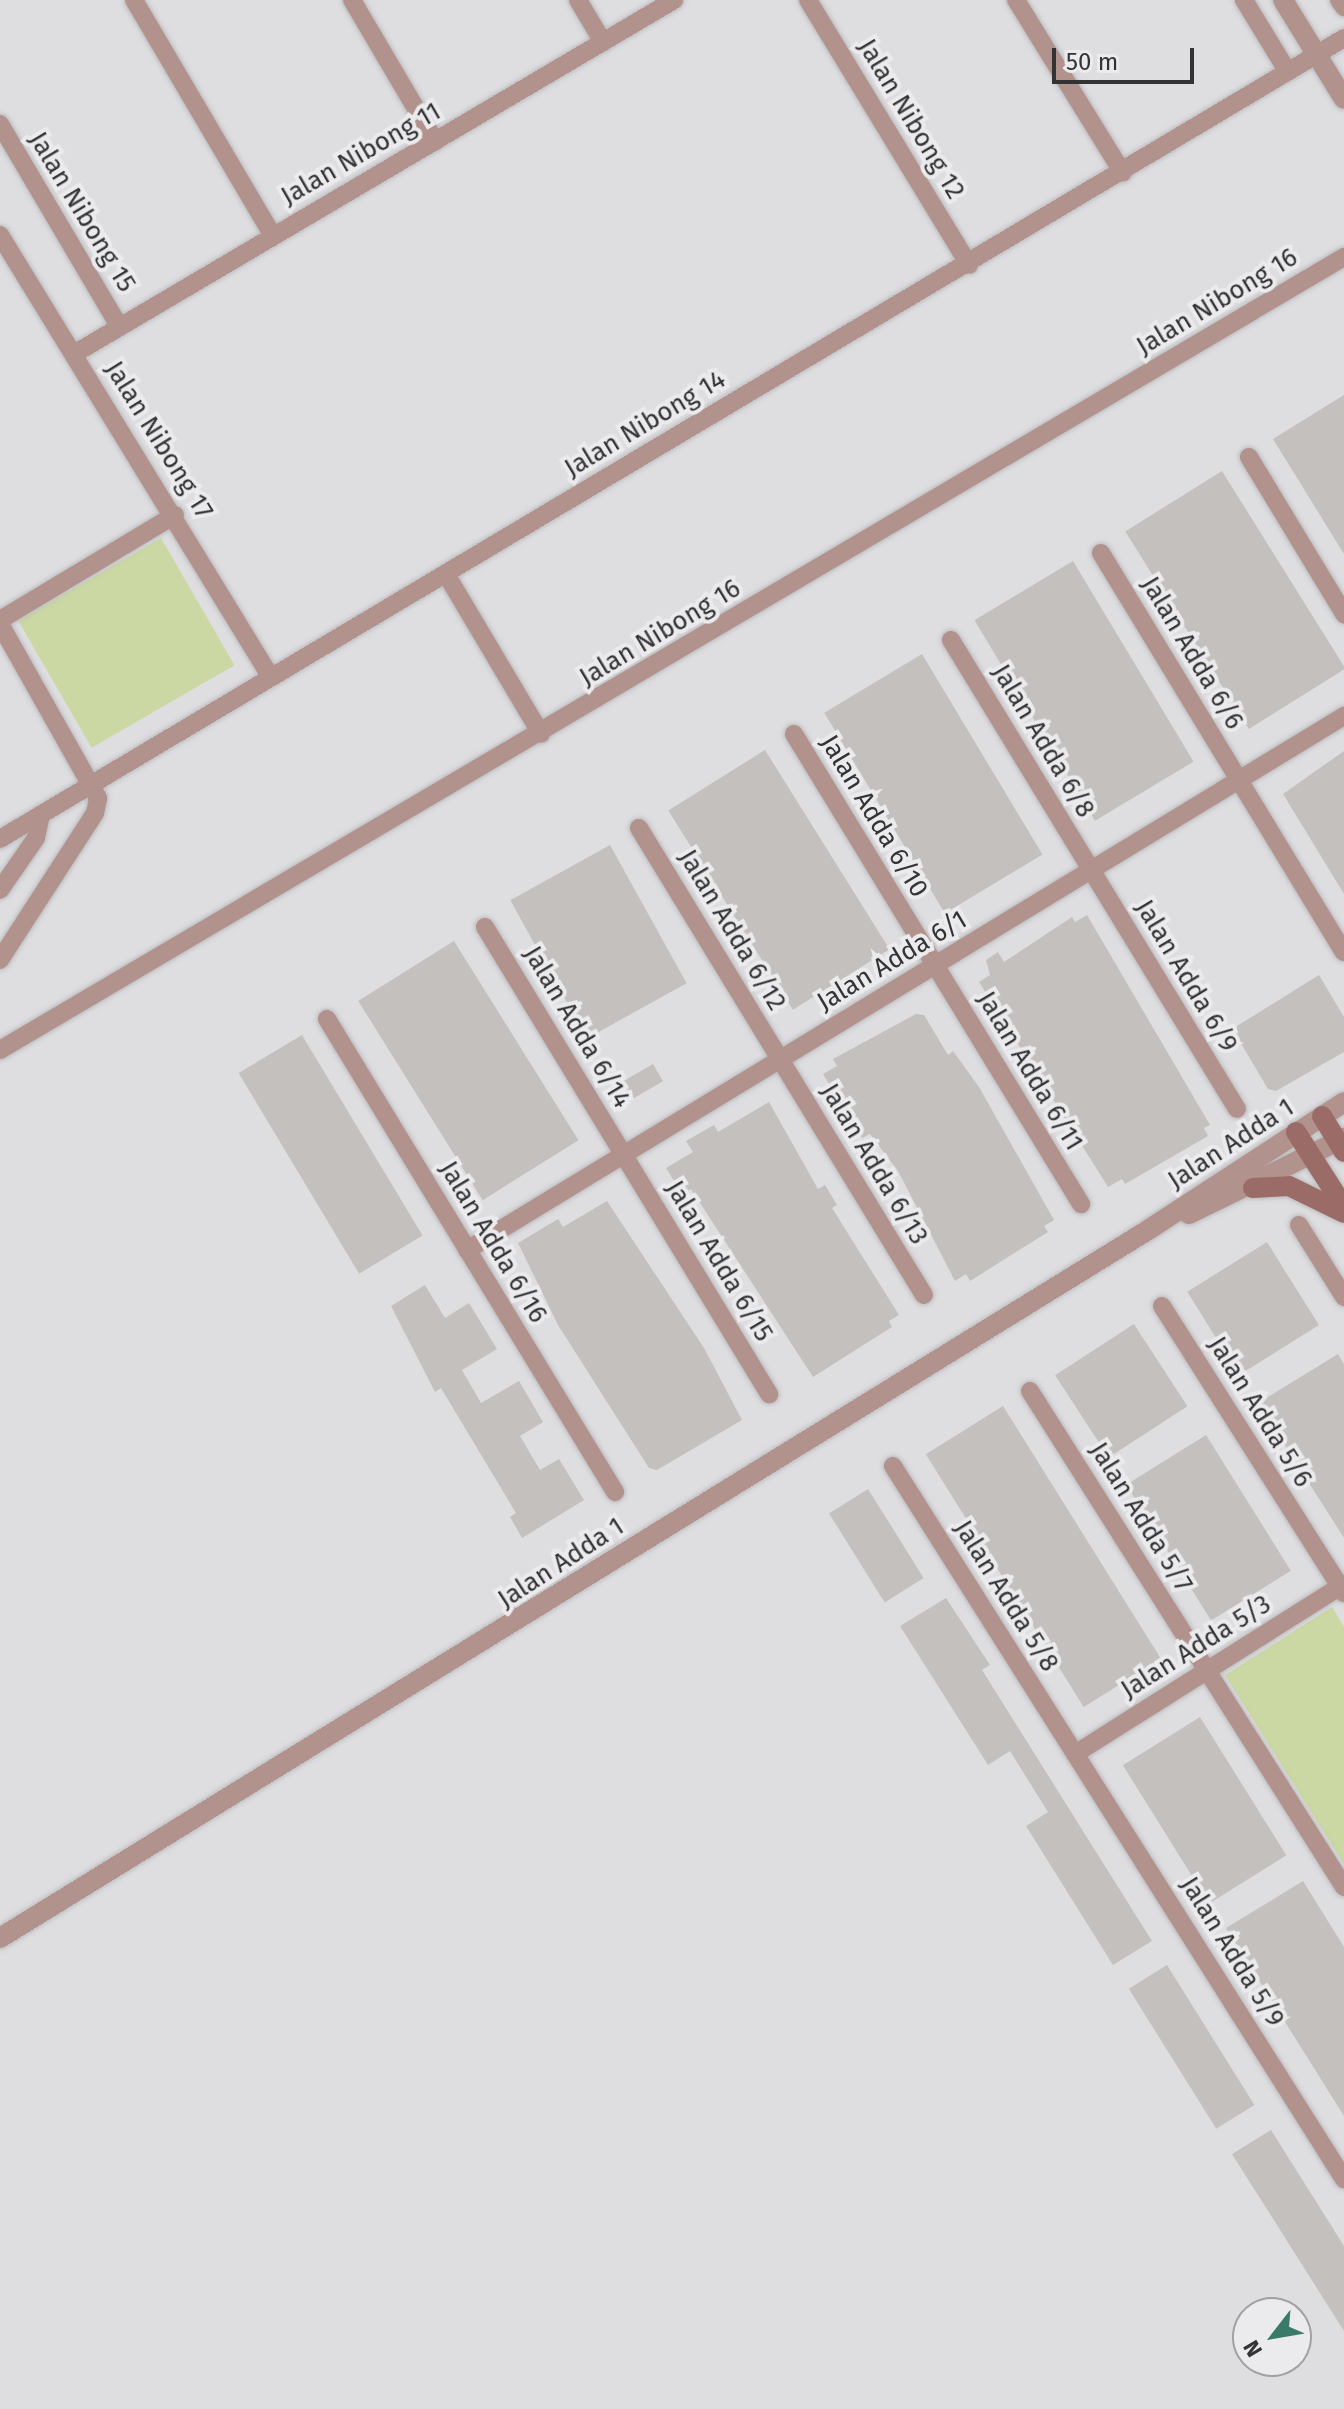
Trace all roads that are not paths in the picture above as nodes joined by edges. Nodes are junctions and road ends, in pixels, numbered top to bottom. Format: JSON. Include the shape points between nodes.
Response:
{"nodes":[{"id":1,"x":134,"y":0,"type":"edge"},
{"id":2,"x":352,"y":0,"type":"edge"},
{"id":3,"x":578,"y":0,"type":"edge"},
{"id":4,"x":674,"y":0,"type":"edge"},
{"id":5,"x":808,"y":0,"type":"edge"},
{"id":6,"x":1016,"y":0,"type":"edge"},
{"id":7,"x":1244,"y":0,"type":"edge"},
{"id":8,"x":1283,"y":0,"type":"edge"},
{"id":9,"x":1339,"y":0,"type":"edge"},
{"id":10,"x":1344,"y":7,"type":"edge"},
{"id":11,"x":1344,"y":38,"type":"edge"},
{"id":12,"x":603,"y":42,"type":"junction"},
{"id":13,"x":1317,"y":54,"type":"junction"},
{"id":14,"x":1288,"y":72,"type":"junction"},
{"id":15,"x":1344,"y":99,"type":"edge"},
{"id":16,"x":0,"y":124,"type":"edge"},
{"id":17,"x":435,"y":141,"type":"junction"},
{"id":18,"x":1123,"y":173,"type":"junction"},
{"id":19,"x":0,"y":235,"type":"edge"},
{"id":20,"x":273,"y":236,"type":"junction"},
{"id":21,"x":1344,"y":257,"type":"edge"},
{"id":22,"x":969,"y":265,"type":"junction"},
{"id":23,"x":119,"y":326,"type":"junction"},
{"id":24,"x":74,"y":354,"type":"junction"},
{"id":25,"x":1249,"y":457,"type":"dead end"},
{"id":26,"x":175,"y":515,"type":"junction"},
{"id":27,"x":1101,"y":553,"type":"dead end"},
{"id":28,"x":446,"y":574,"type":"junction"},
{"id":29,"x":1344,"y":614,"type":"edge"},
{"id":30,"x":0,"y":622,"type":"edge"},
{"id":31,"x":951,"y":640,"type":"dead end"},
{"id":32,"x":270,"y":676,"type":"junction"},
{"id":33,"x":1344,"y":716,"type":"edge"},
{"id":34,"x":541,"y":734,"type":"junction"},
{"id":35,"x":794,"y":734,"type":"dead end"},
{"id":36,"x":1239,"y":780,"type":"junction"},
{"id":37,"x":94,"y":785,"type":"junction"},
{"id":38,"x":41,"y":815,"type":"junction"},
{"id":39,"x":639,"y":828,"type":"dead end"},
{"id":40,"x":0,"y":839,"type":"edge"},
{"id":41,"x":1091,"y":870,"type":"junction"},
{"id":42,"x":0,"y":890,"type":"edge"},
{"id":43,"x":485,"y":927,"type":"dead end"},
{"id":44,"x":1344,"y":952,"type":"edge"},
{"id":45,"x":0,"y":960,"type":"edge"},
{"id":46,"x":935,"y":965,"type":"junction"},
{"id":47,"x":327,"y":1019,"type":"dead end"},
{"id":48,"x":0,"y":1050,"type":"edge"},
{"id":49,"x":780,"y":1060,"type":"junction"},
{"id":50,"x":1344,"y":1102,"type":"edge"},
{"id":51,"x":1237,"y":1109,"type":"dead end"},
{"id":52,"x":1322,"y":1116,"type":"junction"},
{"id":53,"x":1296,"y":1132,"type":"junction"},
{"id":54,"x":1342,"y":1144,"type":"edge"},
{"id":55,"x":624,"y":1155,"type":"junction"},
{"id":56,"x":1312,"y":1157,"type":"junction"},
{"id":57,"x":1253,"y":1188,"type":"junction"},
{"id":58,"x":1081,"y":1204,"type":"dead end"},
{"id":59,"x":1344,"y":1207,"type":"edge"},
{"id":60,"x":1344,"y":1213,"type":"edge"},
{"id":61,"x":1299,"y":1225,"type":"dead end"},
{"id":62,"x":1148,"y":1230,"type":"junction"},
{"id":63,"x":467,"y":1250,"type":"junction"},
{"id":64,"x":924,"y":1295,"type":"dead end"},
{"id":65,"x":1344,"y":1297,"type":"edge"},
{"id":66,"x":1162,"y":1306,"type":"dead end"},
{"id":67,"x":1030,"y":1391,"type":"dead end"},
{"id":68,"x":769,"y":1394,"type":"dead end"},
{"id":69,"x":893,"y":1466,"type":"dead end"},
{"id":70,"x":615,"y":1492,"type":"dead end"},
{"id":71,"x":1343,"y":1588,"type":"edge"},
{"id":72,"x":1207,"y":1671,"type":"junction"},
{"id":73,"x":1075,"y":1754,"type":"junction"},
{"id":74,"x":1344,"y":1887,"type":"edge"},
{"id":75,"x":0,"y":1938,"type":"edge"},
{"id":76,"x":1344,"y":2179,"type":"edge"}],
"edges":[{"from":1,"to":20,"type":"street"},
{"from":2,"to":17,"type":"street"},
{"from":3,"to":12,"type":"street"},
{"from":4,"to":12,"type":"street","name":"Jalan Nibong 11"},
{"from":5,"to":22,"type":"street","name":"Jalan Nibong 12"},
{"from":6,"to":18,"type":"street"},
{"from":7,"to":14,"type":"street"},
{"from":8,"to":13,"type":"street"},
{"from":9,"to":10,"type":"street"},
{"from":11,"to":13,"type":"street","name":"Jalan Nibong 14"},
{"from":12,"to":17,"type":"street","name":"Jalan Nibong 11"},
{"from":13,"to":14,"type":"street","name":"Jalan Nibong 14"},
{"from":13,"to":15,"type":"street"},
{"from":14,"to":18,"type":"street","name":"Jalan Nibong 14"},
{"from":16,"to":23,"type":"street","name":"Jalan Nibong 15"},
{"from":17,"to":20,"type":"street","name":"Jalan Nibong 11"},
{"from":18,"to":22,"type":"street","name":"Jalan Nibong 14"},
{"from":19,"to":24,"type":"street","name":"Jalan Nibong 17"},
{"from":20,"to":23,"type":"street","name":"Jalan Nibong 11"},
{"from":21,"to":34,"type":"street","name":"Jalan Nibong 16"},
{"from":22,"to":28,"type":"street","name":"Jalan Nibong 14"},
{"from":23,"to":24,"type":"street","name":"Jalan Nibong 11"},
{"from":24,"to":26,"type":"street","name":"Jalan Nibong 17"},
{"from":25,"to":29,"type":"street"},
{"from":26,"to":30,"type":"street"},
{"from":26,"to":32,"type":"street","name":"Jalan Nibong 17"},
{"from":27,"to":36,"type":"street","name":"Jalan Adda 6/6"},
{"from":28,"to":32,"type":"street","name":"Jalan Nibong 14"},
{"from":28,"to":34,"type":"street"},
{"from":30,"to":37,"type":"street"},
{"from":31,"to":41,"type":"street","name":"Jalan Adda 6/8"},
{"from":32,"to":37,"type":"street","name":"Jalan Nibong 14"},
{"from":33,"to":36,"type":"street","name":"Jalan Adda 6/1"},
{"from":34,"to":48,"type":"street","name":"Jalan Nibong 16"},
{"from":35,"to":46,"type":"street","name":"Jalan Adda 6/10"},
{"from":36,"to":41,"type":"street","name":"Jalan Adda 6/1"},
{"from":36,"to":44,"type":"street","name":"Jalan Adda 6/6"},
{"from":37,"to":38,"type":"street","name":"Jalan Nibong 14"},
{"from":37,"to":45,"type":"street","via":[[95,813]]},
{"from":38,"to":40,"type":"street","name":"Jalan Nibong 14"},
{"from":38,"to":42,"type":"street","via":[[36,838]]},
{"from":39,"to":49,"type":"street","name":"Jalan Adda 6/12"},
{"from":41,"to":46,"type":"street","name":"Jalan Adda 6/1"},
{"from":41,"to":51,"type":"street","name":"Jalan Adda 6/9"},
{"from":43,"to":55,"type":"street","name":"Jalan Adda 6/14"},
{"from":46,"to":49,"type":"street","name":"Jalan Adda 6/1"},
{"from":46,"to":58,"type":"street","name":"Jalan Adda 6/11"},
{"from":47,"to":63,"type":"street","name":"Jalan Adda 6/16"},
{"from":49,"to":55,"type":"street","name":"Jalan Adda 6/1"},
{"from":49,"to":64,"type":"street","name":"Jalan Adda 6/13"},
{"from":50,"to":52,"type":"street","name":"Jalan Adda 1"},
{"from":52,"to":53,"type":"street","name":"Jalan Adda 1"},
{"from":52,"to":54,"type":"main road"},
{"from":53,"to":56,"type":"main road"},
{"from":53,"to":62,"type":"street","name":"Jalan Adda 1"},
{"from":54,"to":56,"type":"street","name":"Jalan Adda 1"},
{"from":55,"to":63,"type":"street","name":"Jalan Adda 6/1"},
{"from":55,"to":68,"type":"street","name":"Jalan Adda 6/15"},
{"from":56,"to":57,"type":"street","name":"Jalan Adda 1"},
{"from":56,"to":59,"type":"main road"},
{"from":57,"to":60,"type":"main road","via":[[1289,1186]]},
{"from":57,"to":62,"type":"street","name":"Jalan Adda 1"},
{"from":61,"to":65,"type":"street"},
{"from":62,"to":75,"type":"street","name":"Jalan Adda 1"},
{"from":63,"to":70,"type":"street","name":"Jalan Adda 6/16"},
{"from":66,"to":71,"type":"street","name":"Jalan Adda 5/6"},
{"from":67,"to":72,"type":"street","name":"Jalan Adda 5/7"},
{"from":69,"to":73,"type":"street","name":"Jalan Adda 5/8"},
{"from":71,"to":72,"type":"street","name":"Jalan Adda 5/3"},
{"from":72,"to":73,"type":"street","name":"Jalan Adda 5/3"},
{"from":72,"to":74,"type":"street"},
{"from":73,"to":76,"type":"street","name":"Jalan Adda 5/9"}]}
